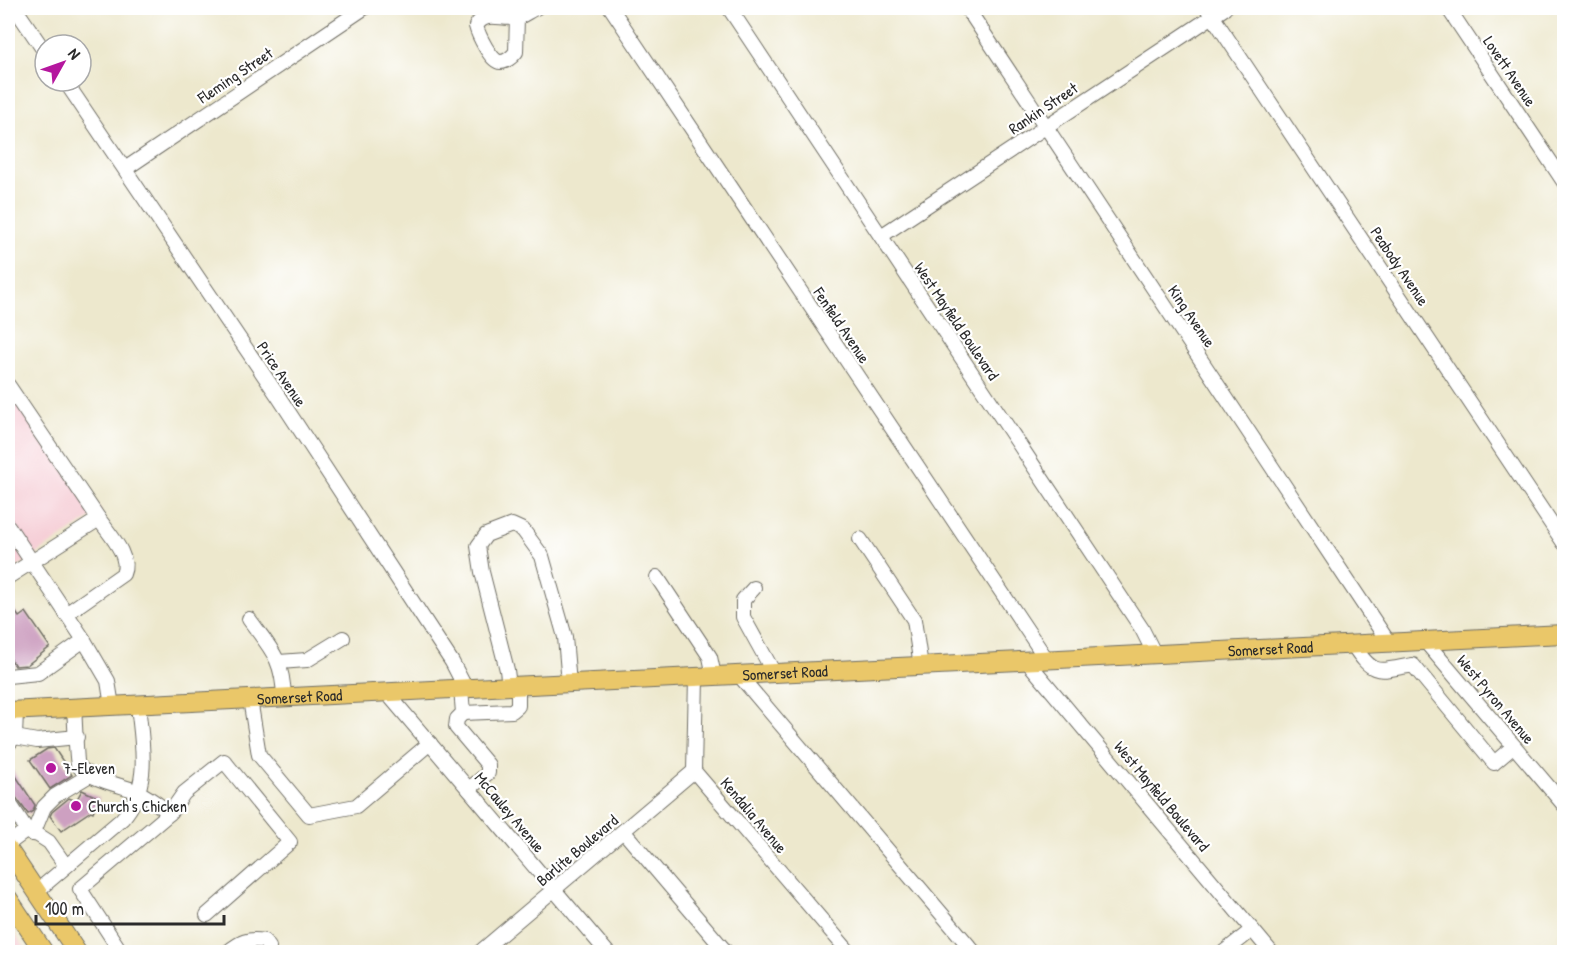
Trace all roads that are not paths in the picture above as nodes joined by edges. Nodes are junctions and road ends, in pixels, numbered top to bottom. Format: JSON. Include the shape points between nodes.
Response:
{"nodes":[{"id":1,"x":15,"y":8,"type":"edge"},
{"id":2,"x":364,"y":8,"type":"edge"},
{"id":3,"x":536,"y":8,"type":"edge"},
{"id":4,"x":611,"y":8,"type":"edge"},
{"id":5,"x":729,"y":8,"type":"edge"},
{"id":6,"x":967,"y":8,"type":"edge"},
{"id":7,"x":1225,"y":8,"type":"edge"},
{"id":8,"x":1448,"y":8,"type":"edge"},
{"id":9,"x":1210,"y":12,"type":"edge"},
{"id":10,"x":518,"y":17,"type":"dead end"},
{"id":11,"x":33,"y":34,"type":"edge"},
{"id":12,"x":73,"y":93,"type":"edge"},
{"id":13,"x":1046,"y":126,"type":"junction"},
{"id":14,"x":124,"y":169,"type":"junction"},
{"id":15,"x":1564,"y":182,"type":"edge"},
{"id":16,"x":881,"y":236,"type":"junction"},
{"id":17,"x":8,"y":385,"type":"edge"},
{"id":18,"x":99,"y":519,"type":"junction"},
{"id":19,"x":8,"y":526,"type":"edge"},
{"id":20,"x":860,"y":539,"type":"dead end"},
{"id":21,"x":1564,"y":543,"type":"edge"},
{"id":22,"x":31,"y":561,"type":"junction"},
{"id":23,"x":8,"y":577,"type":"edge"},
{"id":24,"x":657,"y":577,"type":"dead end"},
{"id":25,"x":754,"y":588,"type":"dead end"},
{"id":26,"x":66,"y":614,"type":"junction"},
{"id":27,"x":249,"y":619,"type":"dead end"},
{"id":28,"x":1564,"y":634,"type":"edge"},
{"id":29,"x":343,"y":638,"type":"dead end"},
{"id":30,"x":84,"y":640,"type":"junction"},
{"id":31,"x":1425,"y":641,"type":"junction"},
{"id":32,"x":1389,"y":643,"type":"junction"},
{"id":33,"x":1353,"y":645,"type":"junction"},
{"id":34,"x":1155,"y":655,"type":"junction"},
{"id":35,"x":1047,"y":660,"type":"junction"},
{"id":36,"x":1027,"y":661,"type":"junction"},
{"id":37,"x":279,"y":662,"type":"junction"},
{"id":38,"x":921,"y":666,"type":"junction"},
{"id":39,"x":774,"y":674,"type":"junction"},
{"id":40,"x":739,"y":675,"type":"junction"},
{"id":41,"x":8,"y":676,"type":"edge"},
{"id":42,"x":705,"y":677,"type":"junction"},
{"id":43,"x":569,"y":684,"type":"junction"},
{"id":44,"x":513,"y":686,"type":"junction"},
{"id":45,"x":463,"y":689,"type":"junction"},
{"id":46,"x":387,"y":693,"type":"junction"},
{"id":47,"x":284,"y":698,"type":"junction"},
{"id":48,"x":250,"y":699,"type":"junction"},
{"id":49,"x":138,"y":705,"type":"junction"},
{"id":50,"x":112,"y":706,"type":"junction"},
{"id":51,"x":74,"y":708,"type":"junction"},
{"id":52,"x":12,"y":711,"type":"edge"},
{"id":53,"x":463,"y":712,"type":"junction"},
{"id":54,"x":77,"y":737,"type":"junction"},
{"id":55,"x":11,"y":741,"type":"edge"},
{"id":56,"x":430,"y":743,"type":"junction"},
{"id":57,"x":1514,"y":746,"type":"junction"},
{"id":58,"x":694,"y":771,"type":"junction"},
{"id":59,"x":90,"y":775,"type":"junction"},
{"id":60,"x":469,"y":789,"type":"junction"},
{"id":61,"x":140,"y":792,"type":"junction"},
{"id":62,"x":8,"y":801,"type":"edge"},
{"id":63,"x":1564,"y":805,"type":"edge"},
{"id":64,"x":170,"y":813,"type":"junction"},
{"id":65,"x":30,"y":832,"type":"junction"},
{"id":66,"x":624,"y":832,"type":"junction"},
{"id":67,"x":8,"y":844,"type":"edge"},
{"id":68,"x":8,"y":849,"type":"edge"},
{"id":69,"x":65,"y":868,"type":"junction"},
{"id":70,"x":80,"y":889,"type":"junction"},
{"id":71,"x":554,"y":890,"type":"junction"},
{"id":72,"x":36,"y":892,"type":"junction"},
{"id":73,"x":8,"y":898,"type":"edge"},
{"id":74,"x":207,"y":915,"type":"dead end"},
{"id":75,"x":1252,"y":930,"type":"junction"},
{"id":76,"x":269,"y":947,"type":"dead end"},
{"id":77,"x":240,"y":948,"type":"edge"},
{"id":78,"x":486,"y":950,"type":"edge"},
{"id":79,"x":44,"y":952,"type":"edge"},
{"id":80,"x":77,"y":952,"type":"edge"},
{"id":81,"x":121,"y":952,"type":"edge"},
{"id":82,"x":228,"y":952,"type":"edge"},
{"id":83,"x":607,"y":952,"type":"edge"},
{"id":84,"x":726,"y":952,"type":"edge"},
{"id":85,"x":849,"y":952,"type":"edge"},
{"id":86,"x":974,"y":952,"type":"edge"},
{"id":87,"x":1224,"y":952,"type":"edge"},
{"id":88,"x":1271,"y":952,"type":"edge"}],
"edges":[{"from":1,"to":11,"type":"street"},
{"from":2,"to":14,"type":"street","name":"Fleming Street"},
{"from":3,"to":10,"type":"street"},
{"from":4,"to":35,"type":"street","name":"Fenfield Avenue"},
{"from":5,"to":16,"type":"street","name":"West Mayfield Boulevard"},
{"from":6,"to":13,"type":"street","name":"King Avenue"},
{"from":7,"to":9,"type":"street","name":"Rankin Street"},
{"from":8,"to":15,"type":"street","name":"Lovett Avenue"},
{"from":9,"to":13,"type":"street","name":"Rankin Street"},
{"from":9,"to":21,"type":"street","name":"Peabody Avenue"},
{"from":12,"to":14,"type":"street","name":"Price Avenue"},
{"from":13,"to":16,"type":"street","name":"Rankin Street"},
{"from":13,"to":32,"type":"street","name":"King Avenue"},
{"from":14,"to":45,"type":"street","name":"Price Avenue","via":[[401,583],[452,662]]},
{"from":16,"to":34,"type":"street","name":"West Mayfield Boulevard","via":[[1142,628]]},
{"from":17,"to":18,"type":"street"},
{"from":18,"to":22,"type":"street"},
{"from":18,"to":26,"type":"street","via":[[126,567],[123,574]]},
{"from":19,"to":22,"type":"street"},
{"from":20,"to":38,"type":"street","via":[[914,620]]},
{"from":22,"to":23,"type":"street"},
{"from":22,"to":26,"type":"street"},
{"from":24,"to":42,"type":"street","via":[[710,657]]},
{"from":25,"to":39,"type":"street","via":[[743,600],[743,617]]},
{"from":26,"to":30,"type":"street"},
{"from":27,"to":37,"type":"street"},
{"from":28,"to":31,"type":"main road","name":"Somerset Road"},
{"from":29,"to":37,"type":"street","via":[[307,660]]},
{"from":30,"to":41,"type":"street","via":[[38,673]]},
{"from":30,"to":50,"type":"street","via":[[108,681]]},
{"from":31,"to":32,"type":"main road","name":"Somerset Road"},
{"from":31,"to":57,"type":"street","name":"West Pyron Avenue"},
{"from":32,"to":33,"type":"main road","name":"Somerset Road"},
{"from":33,"to":34,"type":"main road","name":"Somerset Road"},
{"from":33,"to":57,"type":"street","via":[[1366,664],[1380,670],[1413,665],[1494,763]]},
{"from":34,"to":35,"type":"main road","name":"Somerset Road"},
{"from":35,"to":36,"type":"main road","name":"Somerset Road"},
{"from":36,"to":38,"type":"main road","name":"Somerset Road"},
{"from":36,"to":75,"type":"street","name":"West Mayfield Boulevard"},
{"from":37,"to":47,"type":"street"},
{"from":38,"to":39,"type":"main road","name":"Somerset Road"},
{"from":39,"to":40,"type":"main road","name":"Somerset Road"},
{"from":40,"to":42,"type":"main road","name":"Somerset Road"},
{"from":40,"to":86,"type":"street"},
{"from":42,"to":43,"type":"main road","name":"Somerset Road"},
{"from":42,"to":58,"type":"street"},
{"from":43,"to":44,"type":"main road","name":"Somerset Road"},
{"from":43,"to":44,"type":"street","via":[[565,637],[542,556],[523,530],[512,525],[486,535],[478,546]]},
{"from":44,"to":45,"type":"main road","name":"Somerset Road"},
{"from":44,"to":53,"type":"street","via":[[518,706],[512,711]]},
{"from":45,"to":46,"type":"main road","name":"Somerset Road"},
{"from":45,"to":53,"type":"street"},
{"from":46,"to":47,"type":"main road","name":"Somerset Road"},
{"from":46,"to":56,"type":"street","name":"McCauley Avenue"},
{"from":47,"to":48,"type":"main road","name":"Somerset Road"},
{"from":48,"to":49,"type":"main road","name":"Somerset Road"},
{"from":48,"to":56,"type":"street","via":[[259,755],[309,815],[356,806]]},
{"from":49,"to":50,"type":"main road","name":"Somerset Road"},
{"from":49,"to":61,"type":"street","via":[[143,767]]},
{"from":50,"to":51,"type":"main road","name":"Somerset Road"},
{"from":51,"to":52,"type":"main road","name":"Somerset Road"},
{"from":51,"to":54,"type":"street"},
{"from":52,"to":55,"type":"street"},
{"from":53,"to":60,"type":"street","via":[[456,727],[488,765],[488,773]]},
{"from":54,"to":55,"type":"street"},
{"from":54,"to":59,"type":"street","via":[[78,765]]},
{"from":56,"to":60,"type":"street","name":"McCauley Avenue"},
{"from":57,"to":63,"type":"street","name":"West Pyron Avenue"},
{"from":58,"to":66,"type":"street","name":"Barlite Boulevard"},
{"from":58,"to":85,"type":"street","name":"Kendalia Avenue"},
{"from":59,"to":61,"type":"street"},
{"from":59,"to":65,"type":"street","via":[[55,796]]},
{"from":60,"to":71,"type":"street","name":"McCauley Avenue"},
{"from":61,"to":64,"type":"street"},
{"from":61,"to":69,"type":"street","via":[[122,819]]},
{"from":62,"to":65,"type":"street"},
{"from":64,"to":70,"type":"street"},
{"from":64,"to":74,"type":"street","via":[[184,793],[224,761],[290,842]]},
{"from":65,"to":67,"type":"street"},
{"from":65,"to":69,"type":"street","via":[[49,842]]},
{"from":66,"to":71,"type":"street","name":"Barlite Boulevard"},
{"from":66,"to":84,"type":"street"},
{"from":68,"to":72,"type":"main road"},
{"from":69,"to":70,"type":"street"},
{"from":69,"to":72,"type":"street"},
{"from":70,"to":81,"type":"street"},
{"from":71,"to":78,"type":"street","name":"Barlite Boulevard"},
{"from":71,"to":83,"type":"street","name":"McCauley Avenue"},
{"from":72,"to":80,"type":"main road"},
{"from":73,"to":79,"type":"main road"},
{"from":75,"to":87,"type":"street"},
{"from":75,"to":88,"type":"street","name":"West Mayfield Boulevard"},
{"from":76,"to":77,"type":"street","via":[[264,940],[251,939]]},
{"from":77,"to":82,"type":"street"}]}
